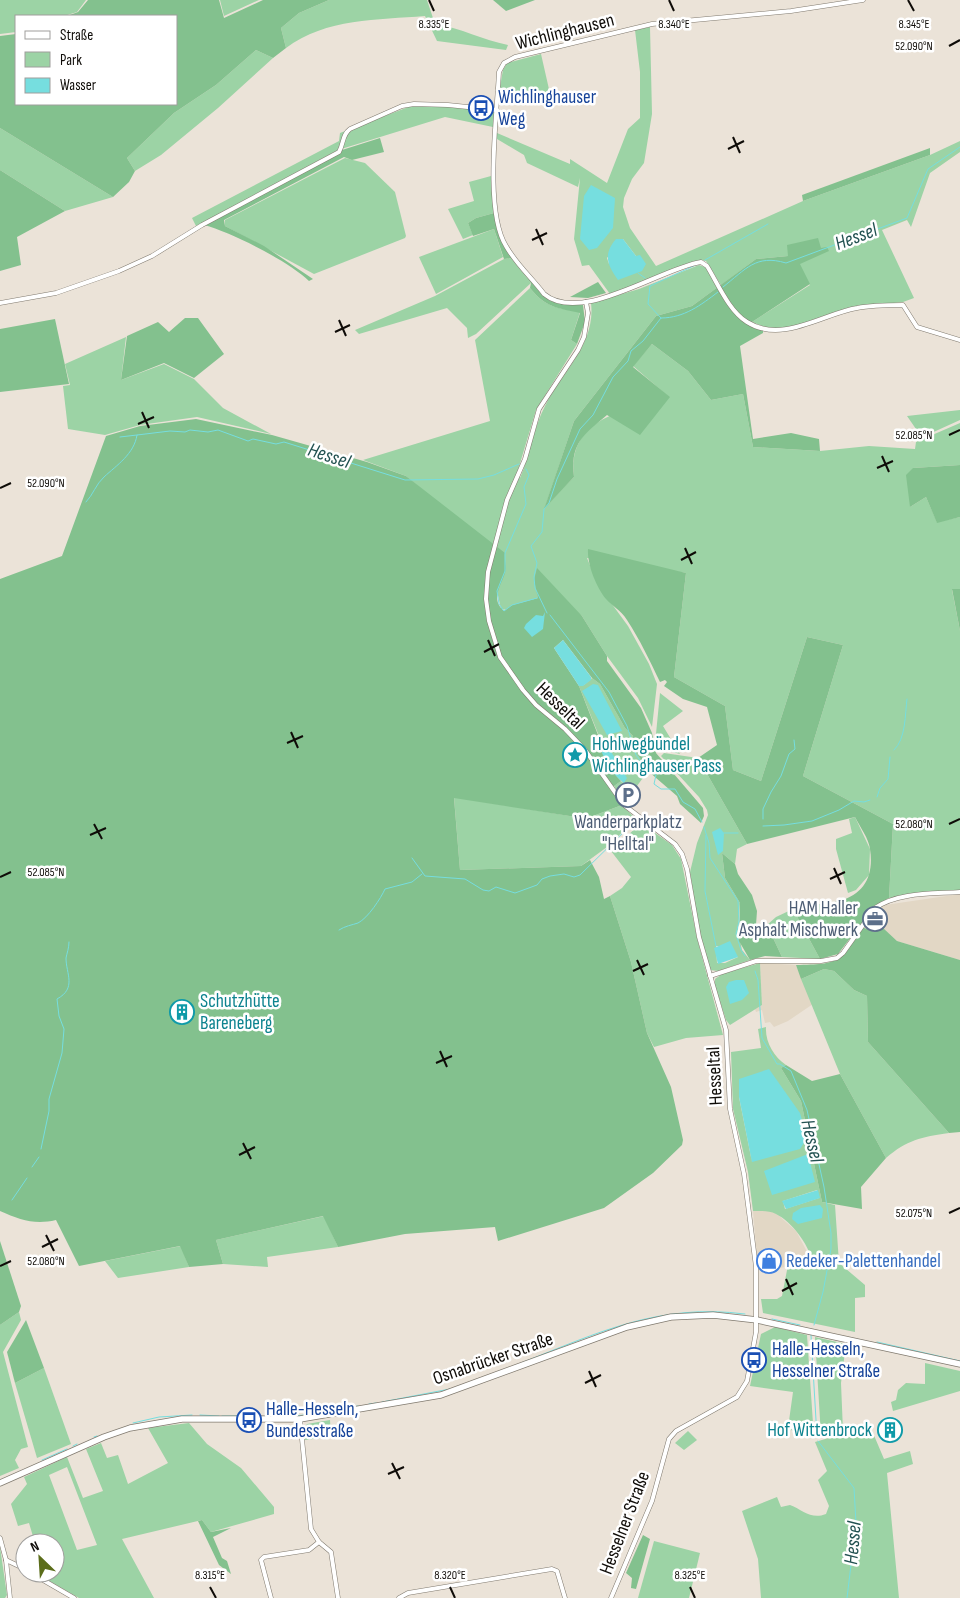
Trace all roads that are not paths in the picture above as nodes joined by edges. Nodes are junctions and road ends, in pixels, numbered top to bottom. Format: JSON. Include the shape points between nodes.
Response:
{"nodes":[{"id":1,"x":864,"y":0,"type":"edge"},
{"id":2,"x":498,"y":110,"type":"junction"},
{"id":3,"x":586,"y":302,"type":"junction"},
{"id":4,"x":0,"y":303,"type":"edge"},
{"id":5,"x":960,"y":340,"type":"edge"},
{"id":6,"x":960,"y":892,"type":"edge"},
{"id":7,"x":710,"y":976,"type":"junction"},
{"id":8,"x":757,"y":1320,"type":"junction"},
{"id":9,"x":960,"y":1364,"type":"edge"},
{"id":10,"x":300,"y":1419,"type":"junction"},
{"id":11,"x":0,"y":1483,"type":"edge"},
{"id":12,"x":0,"y":1538,"type":"edge"},
{"id":13,"x":319,"y":1542,"type":"junction"},
{"id":14,"x":6,"y":1560,"type":"junction"},
{"id":15,"x":15,"y":1564,"type":"edge"},
{"id":16,"x":48,"y":1583,"type":"edge"},
{"id":17,"x":10,"y":1598,"type":"edge"},
{"id":18,"x":74,"y":1598,"type":"edge"},
{"id":19,"x":271,"y":1598,"type":"edge"},
{"id":20,"x":338,"y":1598,"type":"edge"},
{"id":21,"x":399,"y":1598,"type":"edge"},
{"id":22,"x":565,"y":1598,"type":"edge"},
{"id":23,"x":611,"y":1598,"type":"edge"}],
"edges":[{"from":1,"to":2,"type":"street","name":"Wichlinghausen","via":[[791,11],[652,24],[515,57],[504,63],[499,72]]},
{"from":2,"to":3,"type":"street","name":"Wichlinghausen","via":[[493,174],[498,222],[505,246],[548,298]]},
{"from":2,"to":4,"type":"street","via":[[427,104],[402,106],[350,129],[339,152],[202,225],[152,256],[56,293]]},
{"from":3,"to":5,"type":"street","name":"Wichlinghausen","via":[[611,296],[700,262],[707,266],[729,302],[746,322],[770,331],[793,328],[857,308],[903,305],[916,327]]},
{"from":3,"to":7,"type":"street","name":"Hesseltal","via":[[588,314],[584,337],[540,409],[525,459],[507,500],[488,572],[486,599],[489,621],[500,657],[536,705],[585,750],[624,805],[675,844],[682,854]]},
{"from":6,"to":7,"type":"street","via":[[903,897],[882,903],[837,958],[756,961]]},
{"from":7,"to":8,"type":"street","name":"Hesseltal","via":[[726,1030],[730,1109],[750,1216]]},
{"from":8,"to":9,"type":"main road","name":"Osnabrücker Straße"},
{"from":8,"to":10,"type":"main road","name":"Osnabrücker Straße","via":[[714,1315],[647,1321],[441,1395]]},
{"from":8,"to":23,"type":"street","name":"Hesselner Straße","via":[[747,1381],[742,1391],[737,1397],[676,1431],[667,1444],[652,1501]]},
{"from":10,"to":11,"type":"main road","name":"Osnabrücker Straße","via":[[196,1418],[157,1422],[117,1432]]},
{"from":10,"to":13,"type":"street","via":[[311,1529]]},
{"from":12,"to":14,"type":"street"},
{"from":13,"to":19,"type":"street","via":[[309,1550],[264,1557]]},
{"from":13,"to":20,"type":"street","via":[[331,1552]]},
{"from":14,"to":15,"type":"street"},
{"from":14,"to":17,"type":"street"},
{"from":16,"to":18,"type":"street"},
{"from":21,"to":22,"type":"street","via":[[408,1593],[552,1569],[557,1571]]}]}
